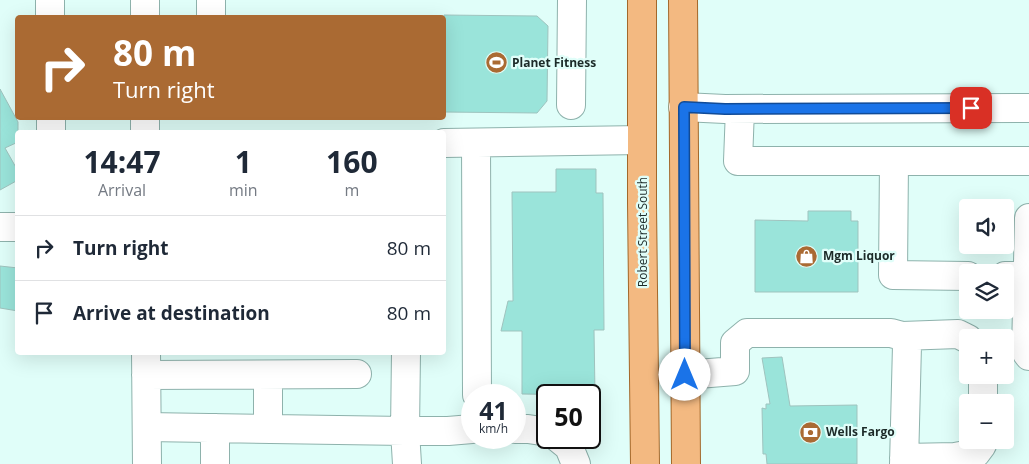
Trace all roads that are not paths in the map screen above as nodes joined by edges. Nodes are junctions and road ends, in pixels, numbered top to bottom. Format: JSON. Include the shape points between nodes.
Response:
{"nodes":[{"id":1,"x":50,"y":0,"type":"edge"},
{"id":2,"x":145,"y":0,"type":"edge"},
{"id":3,"x":211,"y":0,"type":"edge"},
{"id":4,"x":572,"y":0,"type":"edge"},
{"id":5,"x":642,"y":0,"type":"edge"},
{"id":6,"x":683,"y":0,"type":"edge"},
{"id":7,"x":50,"y":15,"type":"edge"},
{"id":8,"x":145,"y":15,"type":"edge"},
{"id":9,"x":211,"y":15,"type":"edge"},
{"id":10,"x":571,"y":104,"type":"dead end"},
{"id":11,"x":684,"y":107,"type":"junction"},
{"id":12,"x":1029,"y":108,"type":"edge"},
{"id":13,"x":740,"y":109,"type":"junction"},
{"id":14,"x":642,"y":140,"type":"junction"},
{"id":15,"x":476,"y":142,"type":"junction"},
{"id":16,"x":446,"y":143,"type":"edge"},
{"id":17,"x":894,"y":161,"type":"junction"},
{"id":18,"x":1029,"y":161,"type":"edge"},
{"id":19,"x":1029,"y":218,"type":"edge"},
{"id":20,"x":0,"y":227,"type":"edge"},
{"id":21,"x":15,"y":227,"type":"edge"},
{"id":22,"x":959,"y":276,"type":"edge"},
{"id":23,"x":1016,"y":276,"type":"edge"},
{"id":24,"x":959,"y":334,"type":"edge"},
{"id":25,"x":902,"y":336,"type":"junction"},
{"id":26,"x":406,"y":355,"type":"edge"},
{"id":27,"x":1029,"y":356,"type":"edge"},
{"id":28,"x":146,"y":364,"type":"edge"},
{"id":29,"x":357,"y":374,"type":"dead end"},
{"id":30,"x":268,"y":375,"type":"junction"},
{"id":31,"x":685,"y":375,"type":"junction"},
{"id":32,"x":478,"y":384,"type":"edge"},
{"id":33,"x":147,"y":427,"type":"junction"},
{"id":34,"x":215,"y":428,"type":"junction"},
{"id":35,"x":268,"y":429,"type":"junction"},
{"id":36,"x":461,"y":430,"type":"edge"},
{"id":37,"x":405,"y":431,"type":"junction"},
{"id":38,"x":570,"y":449,"type":"edge"},
{"id":39,"x":979,"y":449,"type":"edge"},
{"id":40,"x":904,"y":461,"type":"edge"},
{"id":41,"x":147,"y":464,"type":"edge"},
{"id":42,"x":215,"y":464,"type":"edge"},
{"id":43,"x":407,"y":464,"type":"edge"},
{"id":44,"x":576,"y":464,"type":"edge"},
{"id":45,"x":645,"y":464,"type":"edge"},
{"id":46,"x":686,"y":464,"type":"edge"}],
"edges":[{"from":1,"to":7,"type":"street"},
{"from":2,"to":8,"type":"street"},
{"from":3,"to":9,"type":"street"},
{"from":4,"to":10,"type":"street"},
{"from":5,"to":14,"type":"main road","name":"Robert Street South"},
{"from":6,"to":11,"type":"main road"},
{"from":11,"to":13,"type":"street"},
{"from":11,"to":31,"type":"main road"},
{"from":12,"to":13,"type":"street"},
{"from":13,"to":17,"type":"street","via":[[738,161]]},
{"from":14,"to":15,"type":"street"},
{"from":14,"to":45,"type":"main road","name":"Robert Street South"},
{"from":15,"to":16,"type":"street"},
{"from":15,"to":32,"type":"street"},
{"from":17,"to":18,"type":"street"},
{"from":17,"to":22,"type":"street","via":[[893,275]]},
{"from":19,"to":23,"type":"street"},
{"from":20,"to":21,"type":"street"},
{"from":23,"to":27,"type":"street"},
{"from":24,"to":25,"type":"street"},
{"from":25,"to":31,"type":"street","via":[[891,333],[747,334],[735,344],[734,371]]},
{"from":25,"to":40,"type":"street","via":[[907,345]]},
{"from":26,"to":37,"type":"street"},
{"from":28,"to":30,"type":"street"},
{"from":28,"to":33,"type":"street"},
{"from":29,"to":30,"type":"street"},
{"from":30,"to":35,"type":"street"},
{"from":31,"to":46,"type":"main road"},
{"from":33,"to":34,"type":"street"},
{"from":33,"to":41,"type":"street"},
{"from":34,"to":35,"type":"street"},
{"from":34,"to":42,"type":"street"},
{"from":35,"to":37,"type":"street"},
{"from":36,"to":37,"type":"street"},
{"from":37,"to":43,"type":"street"},
{"from":38,"to":44,"type":"street"},
{"from":39,"to":40,"type":"street","via":[[976,453],[955,457]]}]}
